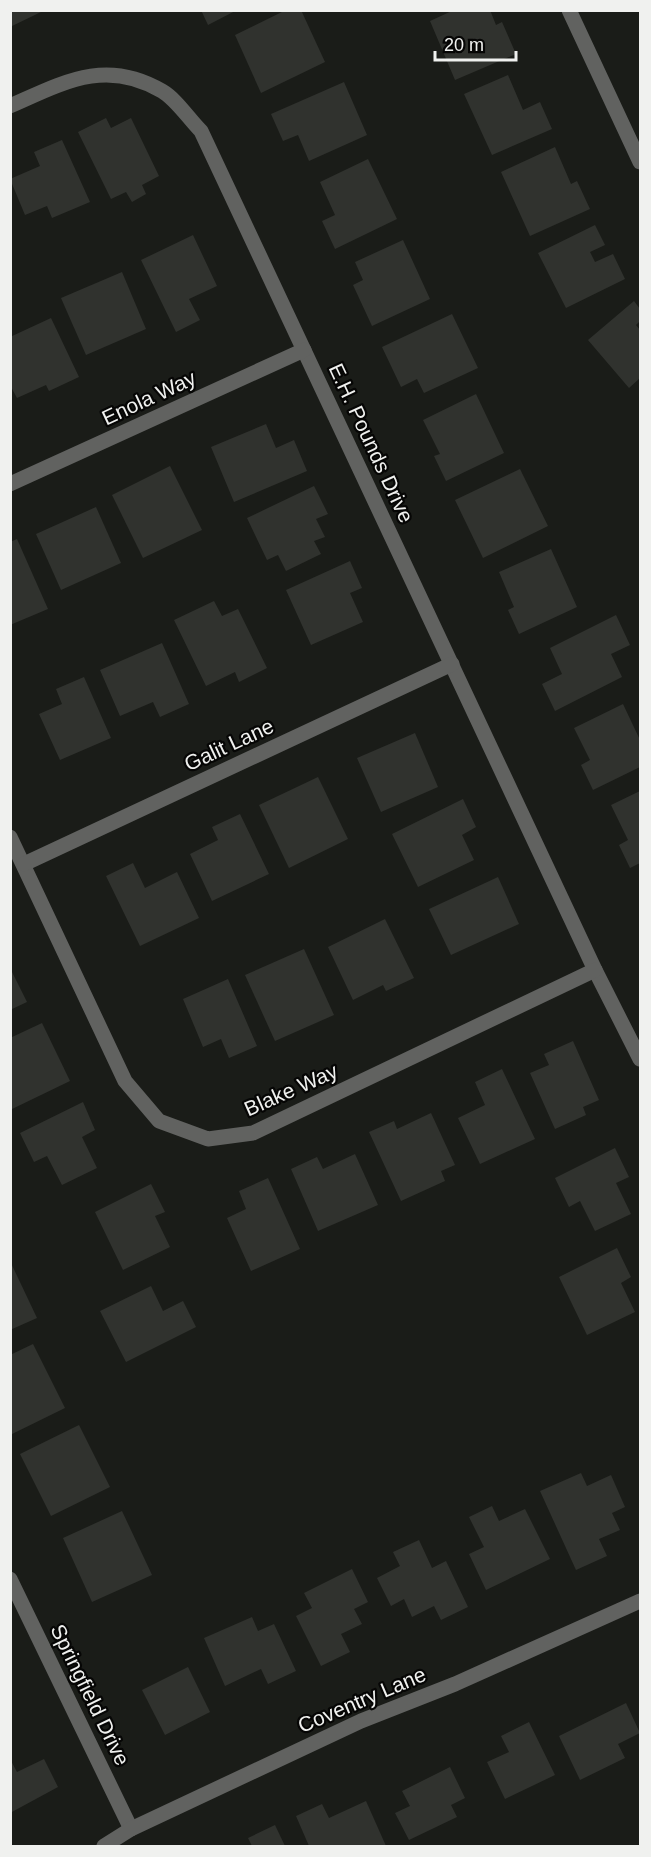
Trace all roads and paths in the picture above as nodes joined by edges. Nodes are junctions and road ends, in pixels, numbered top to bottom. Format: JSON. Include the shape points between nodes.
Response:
{"nodes":[{"id":1,"x":569,"y":10,"type":"edge"},
{"id":2,"x":10,"y":106,"type":"edge"},
{"id":3,"x":640,"y":162,"type":"edge"},
{"id":4,"x":304,"y":350,"type":"junction"},
{"id":5,"x":10,"y":484,"type":"edge"},
{"id":6,"x":452,"y":664,"type":"junction"},
{"id":7,"x":10,"y":837,"type":"edge"},
{"id":8,"x":24,"y":864,"type":"junction"},
{"id":9,"x":595,"y":970,"type":"junction"},
{"id":10,"x":640,"y":1059,"type":"edge"},
{"id":11,"x":10,"y":1579,"type":"edge"},
{"id":12,"x":640,"y":1601,"type":"edge"},
{"id":13,"x":131,"y":1828,"type":"junction"},
{"id":14,"x":104,"y":1846,"type":"edge"}],
"edges":[{"from":1,"to":3,"type":"street"},
{"from":2,"to":4,"type":"street","name":"E.H. Pounds Drive","via":[[73,78],[123,74],[164,92],[201,131]]},
{"from":4,"to":5,"type":"street","name":"Enola Way"},
{"from":4,"to":6,"type":"street","name":"E.H. Pounds Drive"},
{"from":6,"to":8,"type":"street","name":"Galit Lane"},
{"from":6,"to":9,"type":"street","name":"E.H. Pounds Drive"},
{"from":7,"to":8,"type":"street","name":"Blake Way"},
{"from":8,"to":9,"type":"street","name":"Blake Way","via":[[126,1081],[159,1121],[208,1139],[254,1133]]},
{"from":9,"to":10,"type":"street","name":"E.H. Pounds Drive"},
{"from":11,"to":13,"type":"street","name":"Springfield Drive"},
{"from":12,"to":13,"type":"street","name":"Coventry Lane","via":[[455,1684],[361,1721]]},
{"from":13,"to":14,"type":"street","name":"Coventry Lane"}]}
